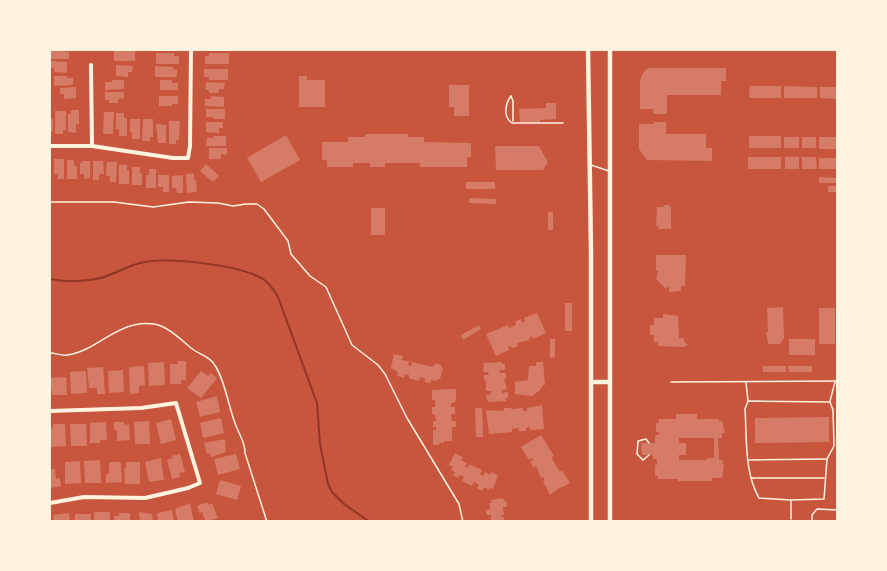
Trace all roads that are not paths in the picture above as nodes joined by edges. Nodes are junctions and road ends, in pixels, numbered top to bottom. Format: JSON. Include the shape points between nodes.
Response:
{"nodes":[{"id":1,"x":190,"y":50,"type":"edge"},
{"id":2,"x":588,"y":50,"type":"edge"},
{"id":3,"x":610,"y":50,"type":"edge"},
{"id":4,"x":92,"y":65,"type":"dead end"},
{"id":5,"x":512,"y":123,"type":"junction"},
{"id":6,"x":562,"y":123,"type":"dead end"},
{"id":7,"x":50,"y":146,"type":"edge"},
{"id":8,"x":92,"y":146,"type":"junction"},
{"id":9,"x":590,"y":165,"type":"junction"},
{"id":10,"x":610,"y":172,"type":"junction"},
{"id":11,"x":836,"y":381,"type":"edge"},
{"id":12,"x":592,"y":382,"type":"junction"},
{"id":13,"x":610,"y":382,"type":"junction"},
{"id":14,"x":671,"y":382,"type":"dead end"},
{"id":15,"x":746,"y":382,"type":"junction"},
{"id":16,"x":748,"y":401,"type":"junction"},
{"id":17,"x":830,"y":402,"type":"junction"},
{"id":18,"x":50,"y":411,"type":"edge"},
{"id":19,"x":649,"y":443,"type":"dead end"},
{"id":20,"x":649,"y":455,"type":"dead end"},
{"id":21,"x":826,"y":459,"type":"junction"},
{"id":22,"x":748,"y":460,"type":"junction"},
{"id":23,"x":751,"y":478,"type":"junction"},
{"id":24,"x":825,"y":478,"type":"junction"},
{"id":25,"x":792,"y":500,"type":"junction"},
{"id":26,"x":50,"y":503,"type":"edge"},
{"id":27,"x":791,"y":519,"type":"dead end"},
{"id":28,"x":592,"y":521,"type":"edge"},
{"id":29,"x":610,"y":522,"type":"edge"}],
"edges":[{"from":1,"to":8,"type":"street","via":[[188,158]]},
{"from":2,"to":9,"type":"main road"},
{"from":3,"to":10,"type":"main road"},
{"from":4,"to":8,"type":"street"},
{"from":5,"to":5,"type":"lane","via":[[513,101],[511,96],[506,116]]},
{"from":5,"to":6,"type":"lane"},
{"from":7,"to":8,"type":"street"},
{"from":9,"to":10,"type":"lane"},
{"from":9,"to":12,"type":"main road"},
{"from":10,"to":13,"type":"main road"},
{"from":11,"to":15,"type":"lane"},
{"from":11,"to":17,"type":"lane"},
{"from":12,"to":13,"type":"main road"},
{"from":12,"to":28,"type":"main road"},
{"from":13,"to":29,"type":"main road"},
{"from":14,"to":15,"type":"lane"},
{"from":15,"to":16,"type":"lane"},
{"from":16,"to":17,"type":"lane"},
{"from":16,"to":22,"type":"lane"},
{"from":17,"to":21,"type":"lane","via":[[834,446]]},
{"from":18,"to":26,"type":"street","via":[[176,403],[200,483],[145,498],[84,497]]},
{"from":19,"to":20,"type":"lane","via":[[643,438],[638,441],[637,454],[643,460]]},
{"from":21,"to":22,"type":"lane"},
{"from":21,"to":24,"type":"lane"},
{"from":22,"to":23,"type":"lane"},
{"from":23,"to":24,"type":"lane"},
{"from":23,"to":25,"type":"lane","via":[[759,498]]},
{"from":24,"to":25,"type":"lane","via":[[824,499]]},
{"from":25,"to":27,"type":"lane"}]}
